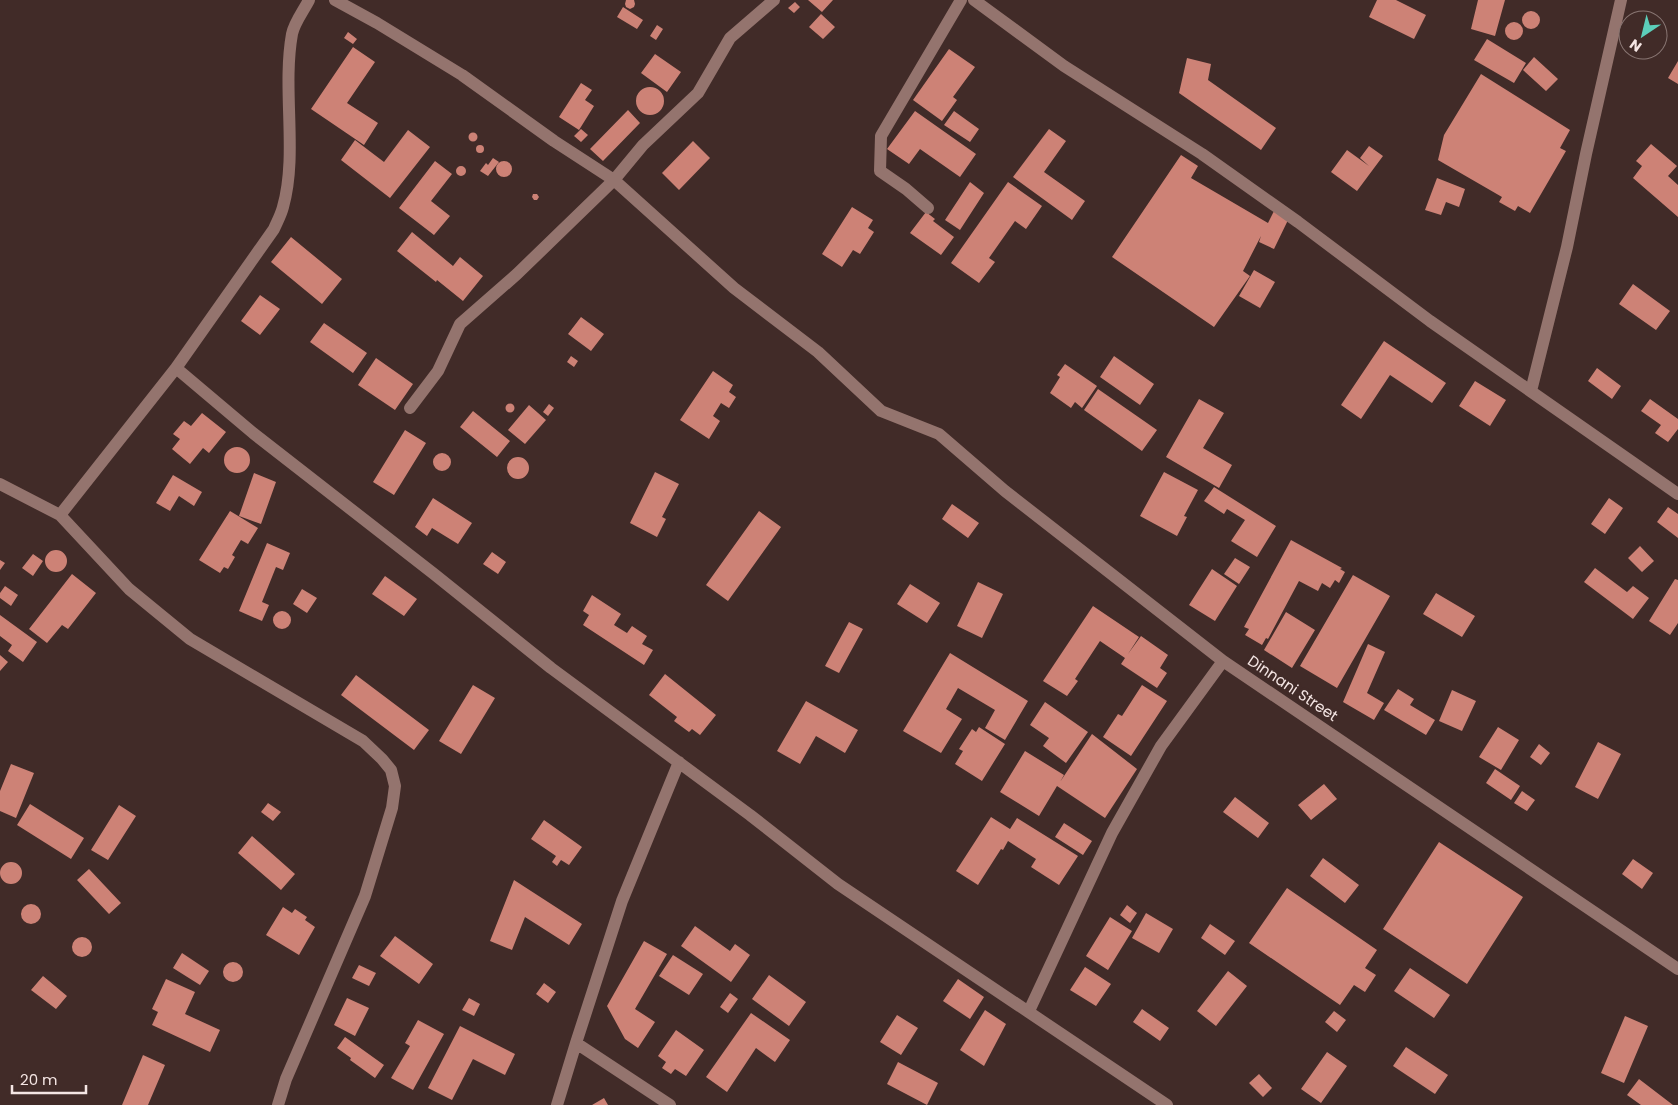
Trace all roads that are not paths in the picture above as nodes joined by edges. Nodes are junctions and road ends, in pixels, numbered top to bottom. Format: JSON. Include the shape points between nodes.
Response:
{"nodes":[{"id":1,"x":309,"y":0,"type":"edge"},
{"id":2,"x":335,"y":0,"type":"edge"},
{"id":3,"x":774,"y":0,"type":"edge"},
{"id":4,"x":961,"y":0,"type":"edge"},
{"id":5,"x":974,"y":0,"type":"edge"},
{"id":6,"x":1621,"y":0,"type":"edge"},
{"id":7,"x":614,"y":180,"type":"junction"},
{"id":8,"x":928,"y":208,"type":"dead end"},
{"id":9,"x":176,"y":368,"type":"junction"},
{"id":10,"x":1531,"y":391,"type":"junction"},
{"id":11,"x":410,"y":408,"type":"dead end"},
{"id":12,"x":0,"y":484,"type":"edge"},
{"id":13,"x":1678,"y":494,"type":"edge"},
{"id":14,"x":60,"y":514,"type":"junction"},
{"id":15,"x":1222,"y":661,"type":"junction"},
{"id":16,"x":679,"y":762,"type":"junction"},
{"id":17,"x":1678,"y":969,"type":"edge"},
{"id":18,"x":1030,"y":1011,"type":"junction"},
{"id":19,"x":576,"y":1043,"type":"junction"},
{"id":20,"x":278,"y":1105,"type":"edge"},
{"id":21,"x":557,"y":1105,"type":"edge"},
{"id":22,"x":670,"y":1105,"type":"edge"},
{"id":23,"x":1166,"y":1105,"type":"edge"}],
"edges":[{"from":1,"to":9,"type":"street","via":[[292,32],[287,93],[287,185],[282,209],[274,229]]},
{"from":2,"to":7,"type":"street","name":"Dinnani Street","via":[[462,75]]},
{"from":3,"to":7,"type":"street","via":[[730,38],[698,93],[643,145]]},
{"from":4,"to":8,"type":"street","via":[[881,136],[880,171]]},
{"from":5,"to":10,"type":"street","via":[[1064,66],[1202,154]]},
{"from":6,"to":10,"type":"street","via":[[1568,247]]},
{"from":7,"to":11,"type":"street","via":[[460,324],[438,371]]},
{"from":7,"to":15,"type":"street","name":"Dinnani Street","via":[[734,288],[818,352],[881,411],[939,434],[1004,492]]},
{"from":9,"to":14,"type":"street"},
{"from":9,"to":16,"type":"street","via":[[253,433],[551,668]]},
{"from":10,"to":13,"type":"street"},
{"from":12,"to":14,"type":"street"},
{"from":14,"to":20,"type":"street","via":[[129,588],[190,640],[363,741],[391,770],[395,786],[392,808],[365,896]]},
{"from":15,"to":17,"type":"street","name":"Dinnani Street"},
{"from":15,"to":18,"type":"street","via":[[1161,746],[1112,833]]},
{"from":16,"to":18,"type":"street","via":[[838,884]]},
{"from":16,"to":19,"type":"street","via":[[622,901]]},
{"from":18,"to":23,"type":"street"},
{"from":19,"to":21,"type":"street"},
{"from":19,"to":22,"type":"street"}]}
